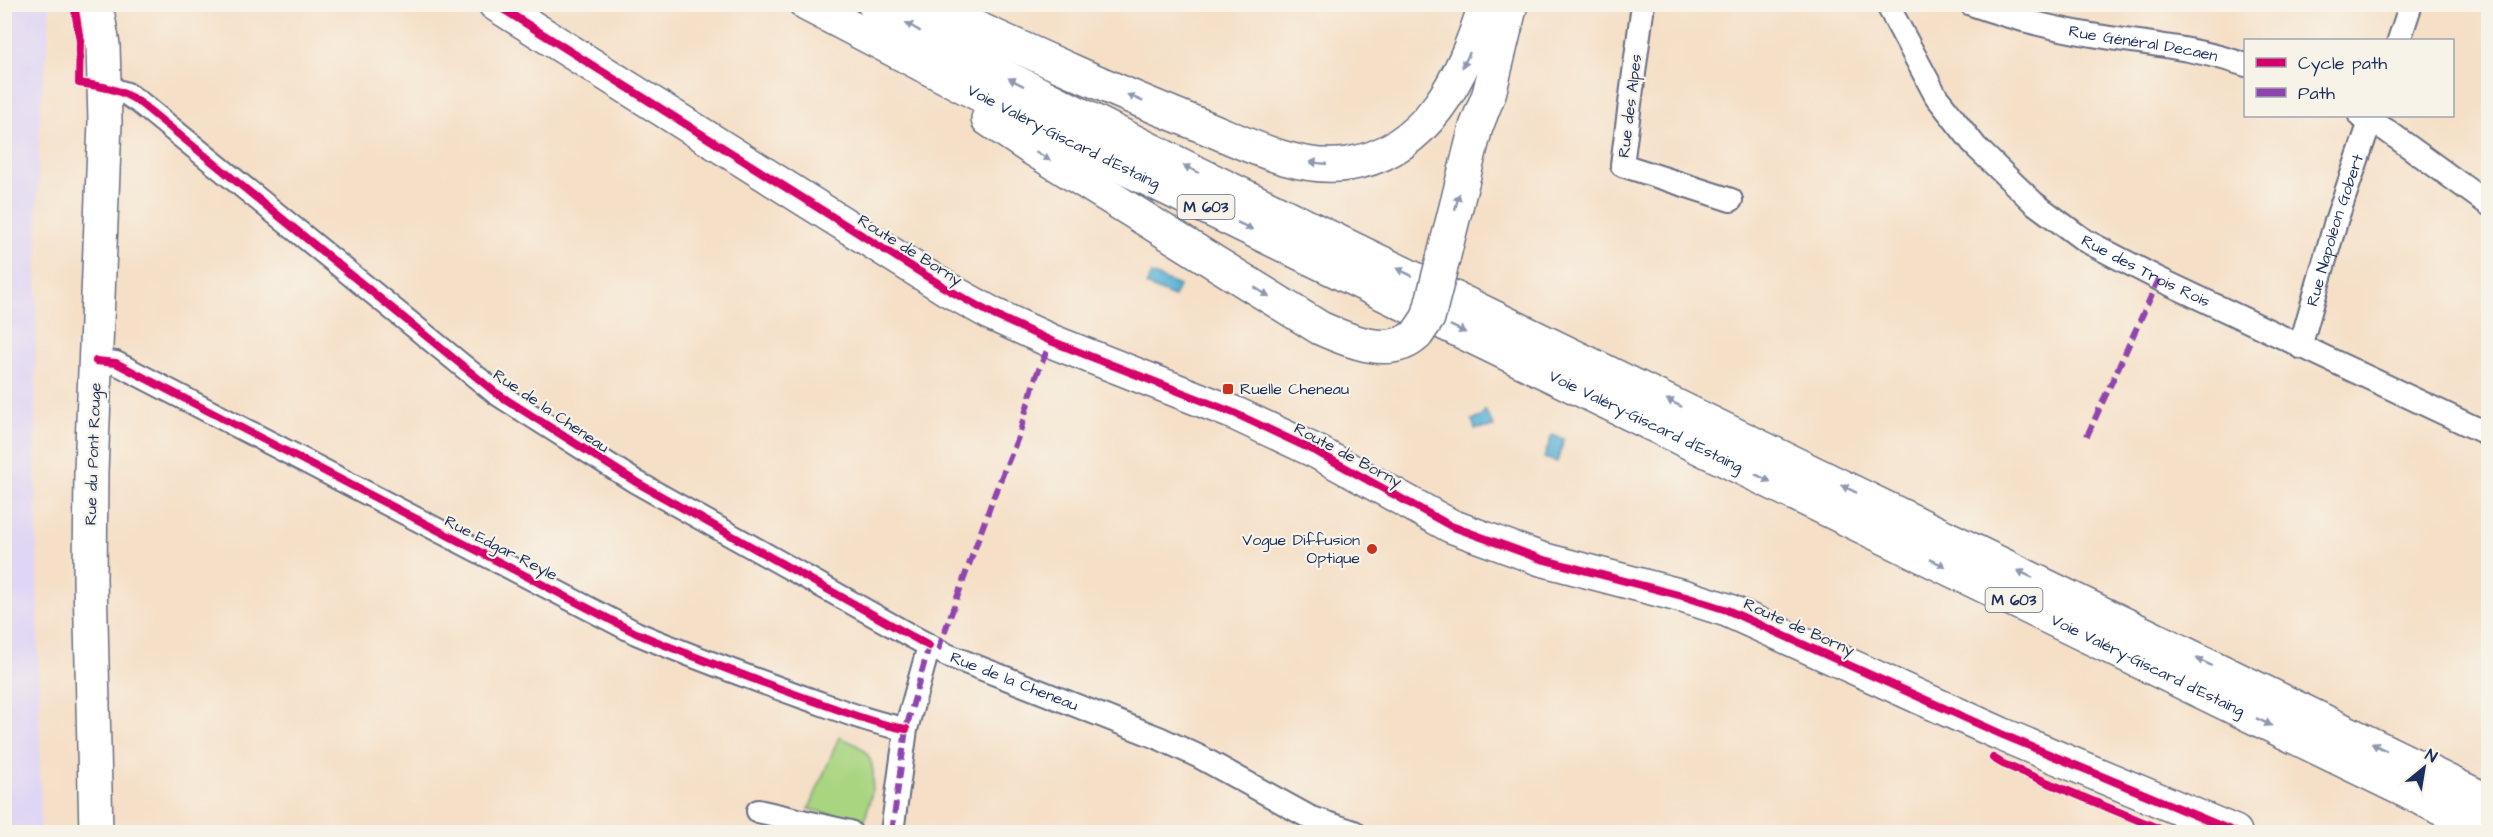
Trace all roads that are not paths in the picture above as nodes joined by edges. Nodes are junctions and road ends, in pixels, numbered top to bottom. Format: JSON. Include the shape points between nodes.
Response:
{"nodes":[{"id":1,"x":96,"y":4,"type":"edge"},
{"id":2,"x":110,"y":4,"type":"edge"},
{"id":3,"x":495,"y":4,"type":"edge"},
{"id":4,"x":806,"y":4,"type":"edge"},
{"id":5,"x":874,"y":4,"type":"edge"},
{"id":6,"x":924,"y":4,"type":"edge"},
{"id":7,"x":1485,"y":4,"type":"edge"},
{"id":8,"x":1510,"y":4,"type":"edge"},
{"id":9,"x":1643,"y":4,"type":"edge"},
{"id":10,"x":1887,"y":4,"type":"edge"},
{"id":11,"x":1971,"y":4,"type":"edge"},
{"id":12,"x":2411,"y":4,"type":"edge"},
{"id":13,"x":2399,"y":39,"type":"edge"},
{"id":14,"x":873,"y":40,"type":"junction"},
{"id":15,"x":103,"y":45,"type":"junction"},
{"id":16,"x":2244,"y":64,"type":"edge"},
{"id":17,"x":105,"y":87,"type":"junction"},
{"id":18,"x":2368,"y":117,"type":"edge"},
{"id":19,"x":1731,"y":200,"type":"dead end"},
{"id":20,"x":2488,"y":204,"type":"edge"},
{"id":21,"x":2300,"y":347,"type":"junction"},
{"id":22,"x":96,"y":361,"type":"junction"},
{"id":23,"x":2488,"y":434,"type":"edge"},
{"id":24,"x":929,"y":646,"type":"junction"},
{"id":25,"x":906,"y":729,"type":"junction"},
{"id":26,"x":2488,"y":801,"type":"edge"},
{"id":27,"x":758,"y":811,"type":"dead end"},
{"id":28,"x":1305,"y":825,"type":"edge"},
{"id":29,"x":2488,"y":831,"type":"edge"},
{"id":30,"x":96,"y":832,"type":"edge"},
{"id":31,"x":850,"y":832,"type":"edge"},
{"id":32,"x":892,"y":832,"type":"edge"},
{"id":33,"x":1354,"y":832,"type":"edge"},
{"id":34,"x":2235,"y":832,"type":"edge"}],
"edges":[{"from":1,"to":15,"type":"main road","name":"Rue du Pont Rouge"},
{"from":2,"to":15,"type":"main road"},
{"from":3,"to":34,"type":"main road","name":"Route de Borny","via":[[994,315],[1234,413],[1317,452],[1451,526],[1541,559],[1726,610],[2001,734]]},
{"from":4,"to":14,"type":"main road","name":"Voie Valéry-Giscard d'Estaing","number":"M 603"},
{"from":26,"to":5,"type":"main road","name":"Voie Valéry-Giscard d'Estaing","number":"M 603","one_way":true,"via":[[1189,169],[952,50]]},
{"from":7,"to":6,"type":"main road","one_way":true,"via":[[1471,50],[1434,115],[1409,138],[1377,157],[1347,165],[1290,159],[1257,148],[1145,103]]},
{"from":14,"to":8,"type":"main road","one_way":true,"bridge":true,"via":[[1030,148],[1320,328],[1349,341],[1396,346],[1410,342],[1428,318]]},
{"from":9,"to":19,"type":"street","name":"Rue des Alpes","via":[[1622,165]]},
{"from":10,"to":21,"type":"street","name":"Rue des Trois Rois","via":[[1936,96],[1976,147],[2034,203],[2084,240]]},
{"from":11,"to":16,"type":"street","name":"Rue Général Decaen","via":[[2039,24],[2167,44]]},
{"from":12,"to":13,"type":"street"},
{"from":14,"to":29,"type":"main road","name":"Voie Valéry-Giscard d'Estaing","number":"M 603","one_way":true,"via":[[1079,145]]},
{"from":15,"to":17,"type":"main road","name":"Rue du Pont Rouge"},
{"from":17,"to":22,"type":"main road","name":"Rue du Pont Rouge"},
{"from":17,"to":24,"type":"street","name":"Rue de la Cheneau","via":[[140,102],[496,393],[636,483]]},
{"from":18,"to":20,"type":"street"},
{"from":18,"to":21,"type":"street","name":"Rue Napoléon Gobert"},
{"from":21,"to":23,"type":"street","name":"Rue des Trois Rois"},
{"from":22,"to":25,"type":"street","name":"Rue Edgar Reyle","via":[[116,363],[636,633],[848,713]]},
{"from":22,"to":30,"type":"main road","name":"Rue du Pont Rouge","via":[[90,579]]},
{"from":24,"to":25,"type":"street"},
{"from":24,"to":28,"type":"street","name":"Rue de la Cheneau","via":[[1200,757]]},
{"from":25,"to":32,"type":"street"},
{"from":27,"to":31,"type":"street"},
{"from":28,"to":33,"type":"street","name":"Rue de la Cheneau"}]}
